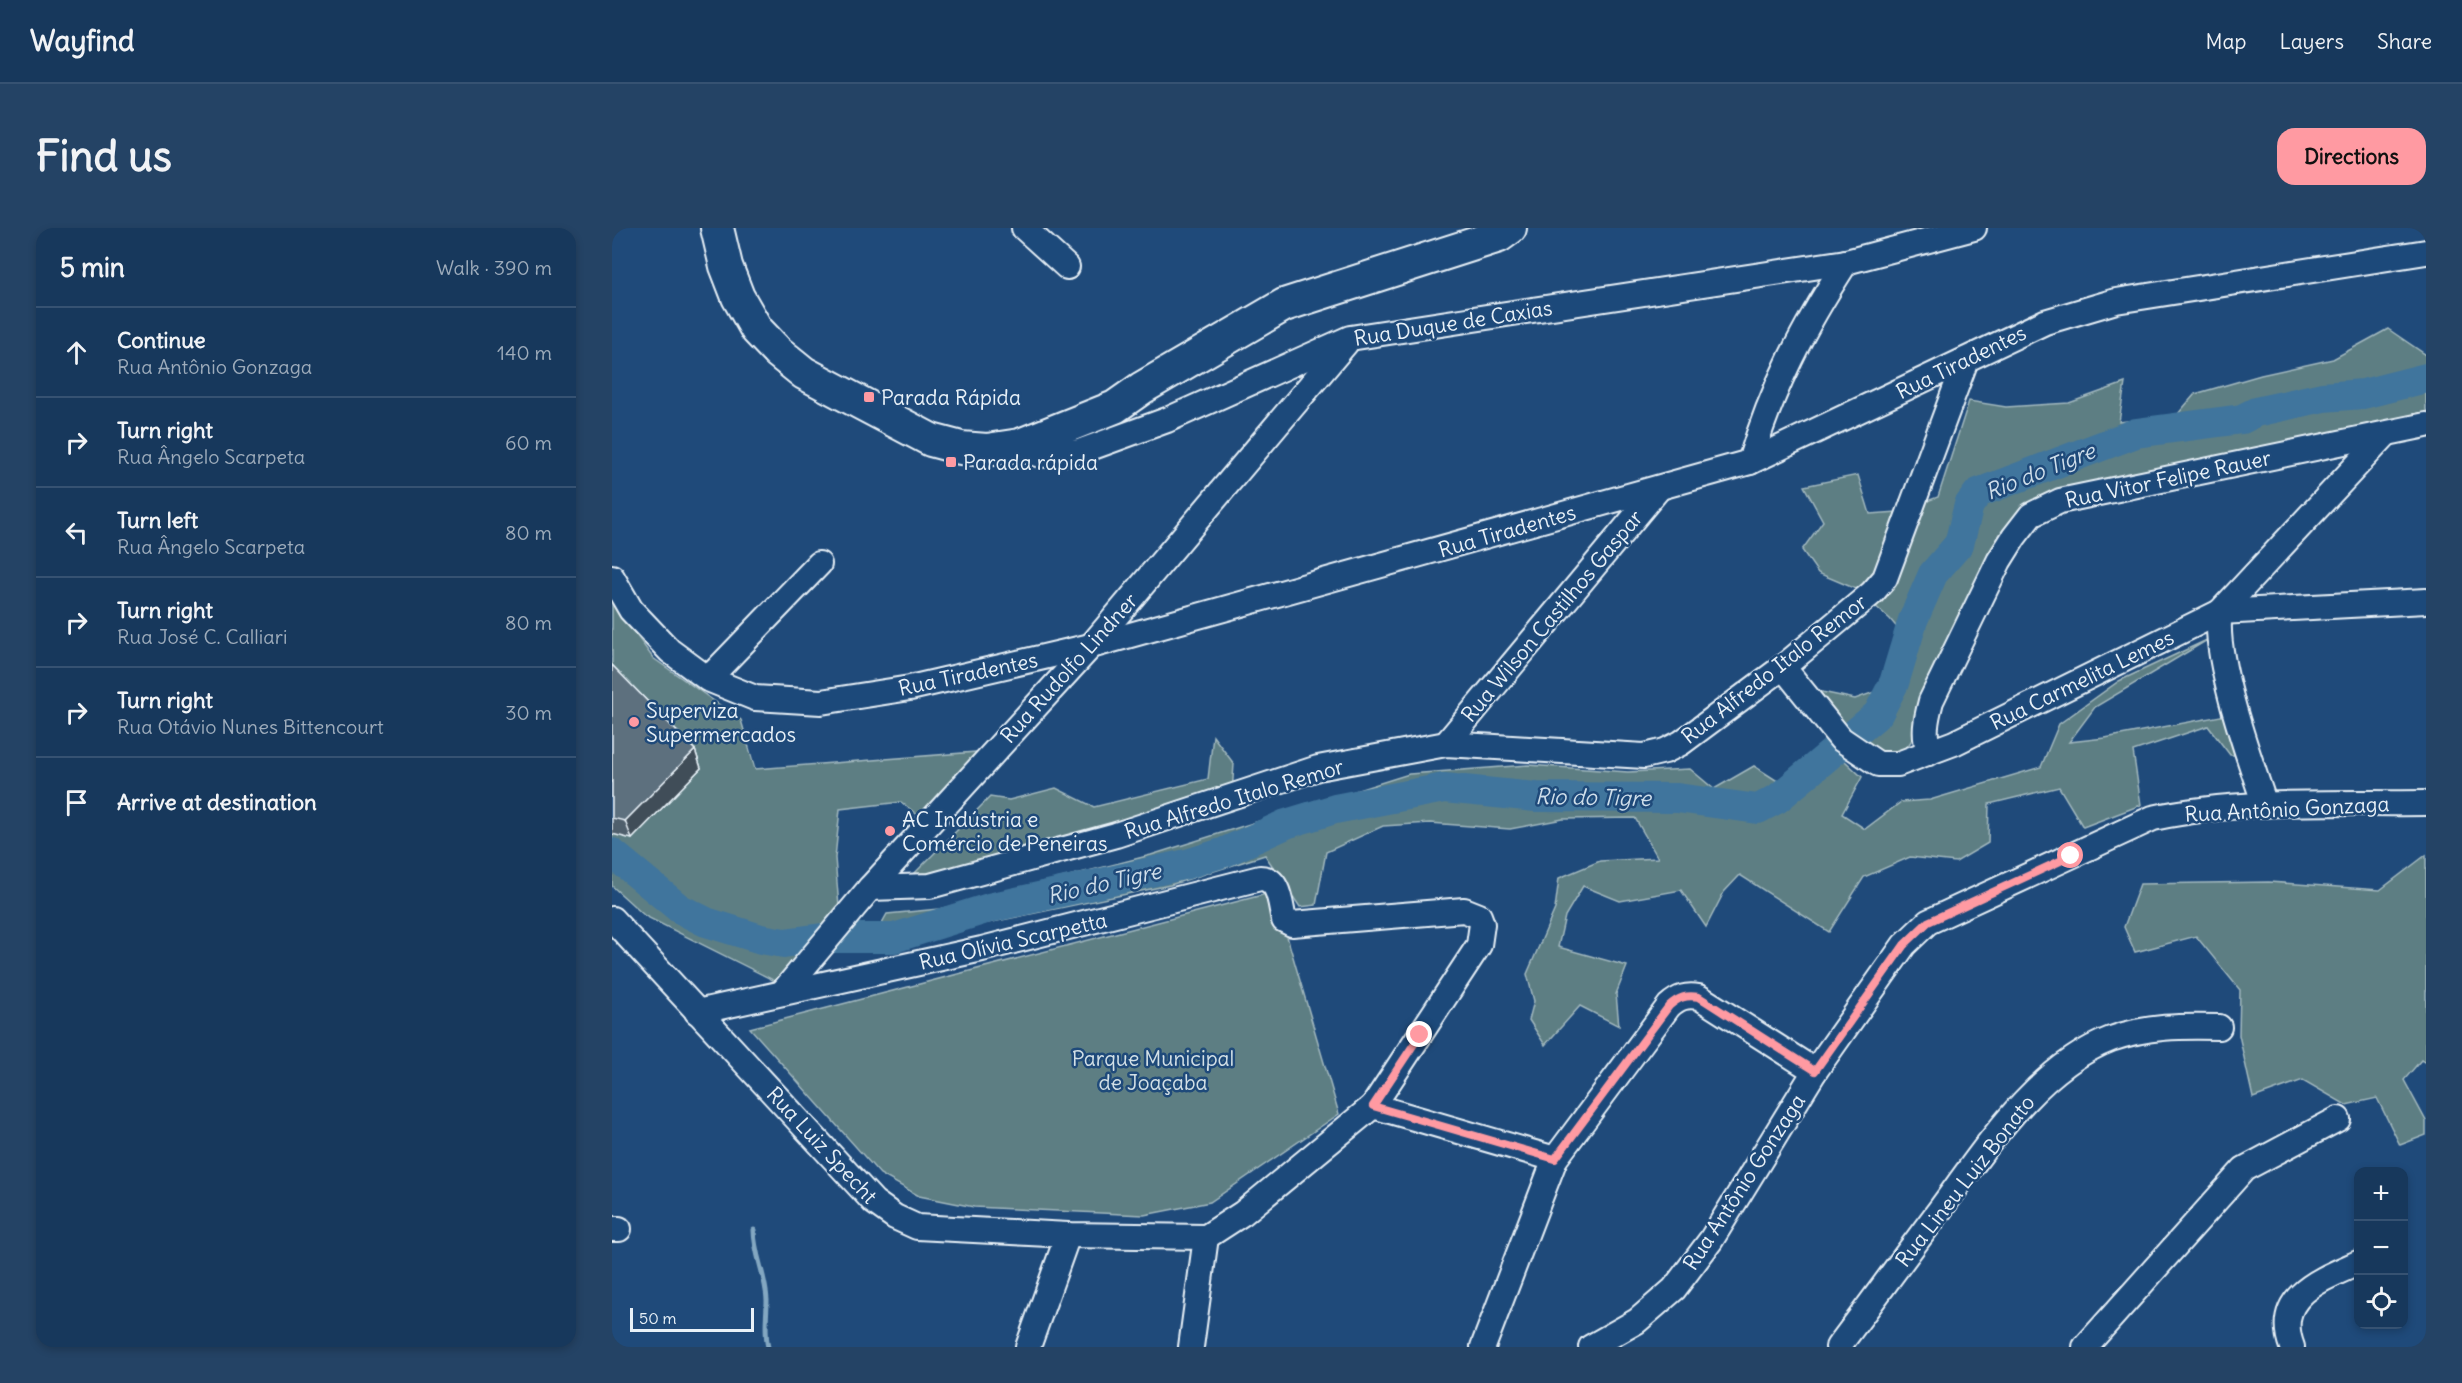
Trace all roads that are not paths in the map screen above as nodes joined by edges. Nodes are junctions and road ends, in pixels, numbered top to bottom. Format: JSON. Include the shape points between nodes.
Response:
{"nodes":[{"id":1,"x":717,"y":228,"type":"edge"},
{"id":2,"x":1510,"y":228,"type":"edge"},
{"id":3,"x":1974,"y":228,"type":"edge"},
{"id":4,"x":1031,"y":230,"type":"edge"},
{"id":5,"x":2426,"y":252,"type":"edge"},
{"id":6,"x":1846,"y":262,"type":"junction"},
{"id":7,"x":1067,"y":267,"type":"dead end"},
{"id":8,"x":1350,"y":338,"type":"junction"},
{"id":9,"x":1966,"y":360,"type":"junction"},
{"id":10,"x":2426,"y":424,"type":"edge"},
{"id":11,"x":2386,"y":434,"type":"junction"},
{"id":12,"x":1028,"y":437,"type":"junction"},
{"id":13,"x":1750,"y":462,"type":"junction"},
{"id":14,"x":1659,"y":488,"type":"junction"},
{"id":15,"x":819,"y":564,"type":"dead end"},
{"id":16,"x":612,"y":577,"type":"edge"},
{"id":17,"x":2426,"y":601,"type":"edge"},
{"id":18,"x":2220,"y":612,"type":"junction"},
{"id":19,"x":1091,"y":646,"type":"junction"},
{"id":20,"x":1783,"y":667,"type":"junction"},
{"id":21,"x":708,"y":679,"type":"junction"},
{"id":22,"x":1446,"y":744,"type":"junction"},
{"id":23,"x":1929,"y":753,"type":"junction"},
{"id":24,"x":2426,"y":803,"type":"edge"},
{"id":25,"x":2265,"y":805,"type":"junction"},
{"id":26,"x":870,"y":888,"type":"junction"},
{"id":27,"x":612,"y":919,"type":"edge"},
{"id":28,"x":773,"y":995,"type":"junction"},
{"id":29,"x":697,"y":1012,"type":"junction"},
{"id":30,"x":2219,"y":1027,"type":"dead end"},
{"id":31,"x":717,"y":1034,"type":"junction"},
{"id":32,"x":1815,"y":1071,"type":"junction"},
{"id":33,"x":1373,"y":1106,"type":"junction"},
{"id":34,"x":2338,"y":1119,"type":"dead end"},
{"id":35,"x":1555,"y":1159,"type":"junction"},
{"id":36,"x":1068,"y":1235,"type":"junction"},
{"id":37,"x":1206,"y":1237,"type":"junction"},
{"id":38,"x":2354,"y":1265,"type":"edge"},
{"id":39,"x":1028,"y":1347,"type":"edge"},
{"id":40,"x":1191,"y":1347,"type":"edge"},
{"id":41,"x":1483,"y":1347,"type":"edge"},
{"id":42,"x":1591,"y":1347,"type":"edge"},
{"id":43,"x":1838,"y":1347,"type":"edge"},
{"id":44,"x":2085,"y":1347,"type":"edge"},
{"id":45,"x":2292,"y":1347,"type":"edge"}],
"edges":[{"from":1,"to":12,"type":"main road","via":[[738,297],[757,330],[804,374],[903,425],[965,438],[1010,433]]},
{"from":2,"to":12,"type":"main road","via":[[1499,236],[1284,305],[1142,388],[1115,395]]},
{"from":3,"to":6,"type":"street","name":"Rua Duque de Caxias"},
{"from":4,"to":7,"type":"street"},
{"from":5,"to":9,"type":"street","name":"Rua Tiradentes","via":[[2116,302],[2045,322]]},
{"from":6,"to":8,"type":"street","name":"Rua Duque de Caxias"},
{"from":6,"to":13,"type":"street","via":[[1788,361],[1764,413]]},
{"from":8,"to":12,"type":"street","name":"Rua Duque de Caxias","via":[[1167,420],[1079,452],[1041,455],[1026,451]]},
{"from":8,"to":19,"type":"street","name":"Rua Rudolfo Lindner"},
{"from":9,"to":13,"type":"street","name":"Rua Tiradentes"},
{"from":9,"to":20,"type":"street","name":"Rua Alfredo Italo Remor","via":[[1885,578]]},
{"from":10,"to":11,"type":"street","name":"Rua Vitor Felipe Rauer"},
{"from":11,"to":18,"type":"street"},
{"from":11,"to":23,"type":"street","name":"Rua Vitor Felipe Rauer","via":[[2060,501],[2031,515],[1999,561],[1931,701],[1925,724]]},
{"from":13,"to":14,"type":"street","name":"Rua Tiradentes"},
{"from":14,"to":19,"type":"street","name":"Rua Tiradentes"},
{"from":14,"to":22,"type":"street","name":"Rua Wilson Castilhos Gaspar"},
{"from":15,"to":21,"type":"street"},
{"from":16,"to":21,"type":"street","name":"Rua Tiradentes","via":[[631,610],[670,651]]},
{"from":17,"to":18,"type":"street","name":"Rua Carmelita Lemes"},
{"from":18,"to":23,"type":"street","name":"Rua Carmelita Lemes"},
{"from":18,"to":25,"type":"street","via":[[2223,661]]},
{"from":19,"to":21,"type":"street","name":"Rua Tiradentes","via":[[910,688],[821,702],[755,698]]},
{"from":19,"to":26,"type":"street","name":"Rua Rudolfo Lindner"},
{"from":20,"to":22,"type":"street","name":"Rua Alfredo Italo Remor","via":[[1681,743],[1644,756]]},
{"from":20,"to":23,"type":"street","name":"Rua Carmelita Lemes","via":[[1841,739],[1878,764],[1898,764]]},
{"from":22,"to":26,"type":"street","name":"Rua Alfredo Italo Remor","via":[[1318,768],[1116,835],[930,886]]},
{"from":24,"to":25,"type":"street","name":"Rua Antônio Gonzaga"},
{"from":25,"to":32,"type":"street","name":"Rua Antônio Gonzaga","via":[[2192,810],[2153,818],[1928,922],[1904,945]]},
{"from":26,"to":28,"type":"street","name":"Rua Rudolfo Lindner","via":[[798,972]]},
{"from":27,"to":29,"type":"street","name":"Rua Luiz Specht"},
{"from":28,"to":29,"type":"street","name":"Rua Olívia Scarpetta"},
{"from":28,"to":31,"type":"street","name":"Rua Olívia Scarpetta"},
{"from":28,"to":33,"type":"street","name":"Rua Olívia Scarpetta","via":[[994,946],[1260,878],[1275,883],[1284,920],[1292,924],[1464,910],[1479,916],[1479,945]]},
{"from":29,"to":31,"type":"street","name":"Rua Luiz Specht"},
{"from":30,"to":43,"type":"street","name":"Rua Lineu Luiz Bonato","via":[[2162,1026],[2111,1039],[2081,1055],[2034,1090]]},
{"from":31,"to":36,"type":"street","name":"Rua Luiz Specht","via":[[874,1202],[895,1217],[917,1227]]},
{"from":32,"to":35,"type":"street","via":[[1699,997],[1687,995],[1669,1006]]},
{"from":32,"to":42,"type":"street","name":"Rua Antônio Gonzaga","via":[[1711,1240],[1674,1288],[1637,1322]]},
{"from":33,"to":35,"type":"street"},
{"from":33,"to":37,"type":"street","via":[[1243,1213]]},
{"from":34,"to":44,"type":"street","via":[[2244,1169]]},
{"from":35,"to":41,"type":"street"},
{"from":36,"to":37,"type":"street","name":"Rua Luiz Specht"},
{"from":36,"to":39,"type":"street"},
{"from":37,"to":40,"type":"street"},
{"from":38,"to":45,"type":"street","via":[[2315,1281],[2289,1308],[2285,1330]]}]}
